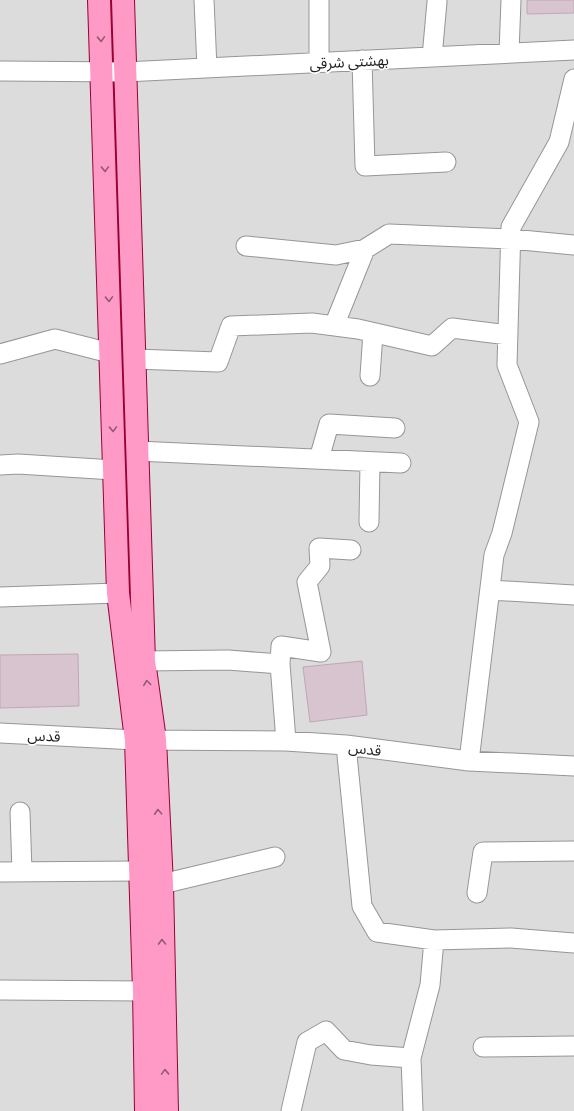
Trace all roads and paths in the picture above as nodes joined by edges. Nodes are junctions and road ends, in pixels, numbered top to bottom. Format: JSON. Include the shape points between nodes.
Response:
{"nodes":[{"id":1,"x":99,"y":0,"type":"edge"},
{"id":2,"x":123,"y":0,"type":"edge"},
{"id":3,"x":204,"y":0,"type":"edge"},
{"id":4,"x":319,"y":0,"type":"edge"},
{"id":5,"x":510,"y":0,"type":"edge"},
{"id":6,"x":437,"y":2,"type":"dead end"},
{"id":7,"x":574,"y":50,"type":"edge"},
{"id":8,"x":509,"y":53,"type":"junction"},
{"id":9,"x":432,"y":57,"type":"junction"},
{"id":10,"x":362,"y":60,"type":"junction"},
{"id":11,"x":319,"y":62,"type":"junction"},
{"id":12,"x":207,"y":68,"type":"junction"},
{"id":13,"x":0,"y":71,"type":"edge"},
{"id":14,"x":102,"y":72,"type":"junction"},
{"id":15,"x":125,"y":72,"type":"junction"},
{"id":16,"x":574,"y":79,"type":"edge"},
{"id":17,"x":446,"y":162,"type":"dead end"},
{"id":18,"x":511,"y":239,"type":"junction"},
{"id":19,"x":574,"y":245,"type":"edge"},
{"id":20,"x":246,"y":246,"type":"dead end"},
{"id":21,"x":365,"y":249,"type":"junction"},
{"id":22,"x":334,"y":326,"type":"junction"},
{"id":23,"x":373,"y":333,"type":"junction"},
{"id":24,"x":508,"y":335,"type":"junction"},
{"id":25,"x":110,"y":353,"type":"junction"},
{"id":26,"x":0,"y":354,"type":"edge"},
{"id":27,"x":134,"y":359,"type":"junction"},
{"id":28,"x":370,"y":376,"type":"dead end"},
{"id":29,"x":395,"y":428,"type":"dead end"},
{"id":30,"x":137,"y":451,"type":"junction"},
{"id":31,"x":319,"y":460,"type":"junction"},
{"id":32,"x":370,"y":462,"type":"junction"},
{"id":33,"x":401,"y":463,"type":"dead end"},
{"id":34,"x":0,"y":465,"type":"edge"},
{"id":35,"x":114,"y":470,"type":"junction"},
{"id":36,"x":369,"y":522,"type":"dead end"},
{"id":37,"x":351,"y":550,"type":"dead end"},
{"id":38,"x":490,"y":590,"type":"junction"},
{"id":39,"x":118,"y":593,"type":"junction"},
{"id":40,"x":574,"y":595,"type":"edge"},
{"id":41,"x":0,"y":597,"type":"edge"},
{"id":42,"x":144,"y":661,"type":"junction"},
{"id":43,"x":280,"y":664,"type":"junction"},
{"id":44,"x":0,"y":733,"type":"edge"},
{"id":45,"x":145,"y":740,"type":"junction"},
{"id":46,"x":286,"y":741,"type":"junction"},
{"id":47,"x":346,"y":745,"type":"junction"},
{"id":48,"x":469,"y":761,"type":"junction"},
{"id":49,"x":574,"y":766,"type":"edge"},
{"id":50,"x":20,"y":812,"type":"dead end"},
{"id":51,"x":574,"y":851,"type":"edge"},
{"id":52,"x":275,"y":857,"type":"dead end"},
{"id":53,"x":140,"y":870,"type":"junction"},
{"id":54,"x":22,"y":871,"type":"junction"},
{"id":55,"x":0,"y":872,"type":"edge"},
{"id":56,"x":162,"y":884,"type":"junction"},
{"id":57,"x":477,"y":893,"type":"dead end"},
{"id":58,"x":434,"y":940,"type":"junction"},
{"id":59,"x":574,"y":943,"type":"edge"},
{"id":60,"x":0,"y":990,"type":"edge"},
{"id":61,"x":144,"y":991,"type":"junction"},
{"id":62,"x":574,"y":1046,"type":"edge"},
{"id":63,"x":483,"y":1047,"type":"dead end"},
{"id":64,"x":411,"y":1058,"type":"junction"},
{"id":65,"x":146,"y":1111,"type":"edge"},
{"id":66,"x":167,"y":1111,"type":"edge"},
{"id":67,"x":291,"y":1111,"type":"edge"},
{"id":68,"x":413,"y":1111,"type":"edge"}],
"edges":[{"from":1,"to":14,"type":"main road","one_way":true},
{"from":2,"to":15,"type":"main road"},
{"from":3,"to":12,"type":"street"},
{"from":4,"to":11,"type":"street"},
{"from":5,"to":8,"type":"street"},
{"from":6,"to":9,"type":"street"},
{"from":7,"to":8,"type":"street","name":"بهشتی شرقی"},
{"from":8,"to":9,"type":"street","name":"بهشتی شرقی"},
{"from":9,"to":10,"type":"street","name":"بهشتی شرقی"},
{"from":10,"to":11,"type":"street","name":"بهشتی شرقی"},
{"from":10,"to":17,"type":"street","via":[[364,166]]},
{"from":11,"to":12,"type":"street","name":"بهشتی شرقی"},
{"from":12,"to":15,"type":"street","name":"بهشتی شرقی"},
{"from":13,"to":14,"type":"street"},
{"from":14,"to":15,"type":"street","name":"بهشتی شرقی"},
{"from":14,"to":25,"type":"main road","one_way":true},
{"from":15,"to":27,"type":"main road"},
{"from":16,"to":18,"type":"street","via":[[559,142],[511,226]]},
{"from":18,"to":19,"type":"street"},
{"from":18,"to":21,"type":"street","via":[[389,234]]},
{"from":18,"to":24,"type":"street"},
{"from":20,"to":21,"type":"street","via":[[336,255]]},
{"from":21,"to":22,"type":"street"},
{"from":22,"to":23,"type":"street"},
{"from":22,"to":27,"type":"street","via":[[312,323],[231,326],[218,362]]},
{"from":23,"to":24,"type":"street","via":[[432,346],[452,328]]},
{"from":23,"to":28,"type":"street"},
{"from":24,"to":38,"type":"street","via":[[507,365],[529,422],[494,555]]},
{"from":25,"to":26,"type":"street","via":[[55,338]]},
{"from":25,"to":35,"type":"main road","one_way":true},
{"from":27,"to":30,"type":"main road"},
{"from":29,"to":31,"type":"street","via":[[329,424]]},
{"from":30,"to":31,"type":"street"},
{"from":30,"to":42,"type":"main road"},
{"from":31,"to":32,"type":"street"},
{"from":32,"to":33,"type":"street"},
{"from":32,"to":36,"type":"street"},
{"from":34,"to":35,"type":"street"},
{"from":35,"to":39,"type":"main road"},
{"from":37,"to":43,"type":"street","via":[[319,548],[320,566],[307,582],[321,652],[280,646]]},
{"from":38,"to":40,"type":"street"},
{"from":38,"to":48,"type":"street"},
{"from":39,"to":41,"type":"street"},
{"from":39,"to":45,"type":"main road"},
{"from":42,"to":43,"type":"street","via":[[228,660]]},
{"from":45,"to":42,"type":"main road","one_way":true},
{"from":43,"to":46,"type":"street"},
{"from":44,"to":45,"type":"street","name":"قدس"},
{"from":45,"to":46,"type":"street","name":"قدس"},
{"from":45,"to":53,"type":"main road"},
{"from":56,"to":45,"type":"main road","one_way":true},
{"from":46,"to":47,"type":"street","name":"قدس"},
{"from":47,"to":48,"type":"street","name":"قدس"},
{"from":47,"to":58,"type":"street","via":[[362,906],[377,932]]},
{"from":48,"to":49,"type":"street","name":"قدس"},
{"from":50,"to":54,"type":"street"},
{"from":51,"to":57,"type":"street","via":[[483,852]]},
{"from":52,"to":56,"type":"street"},
{"from":53,"to":54,"type":"street"},
{"from":53,"to":61,"type":"main road"},
{"from":54,"to":55,"type":"street"},
{"from":66,"to":56,"type":"main road","one_way":true},
{"from":58,"to":59,"type":"street","via":[[510,938]]},
{"from":58,"to":64,"type":"street","via":[[430,985]]},
{"from":60,"to":61,"type":"street"},
{"from":61,"to":65,"type":"main road"},
{"from":62,"to":63,"type":"street"},
{"from":64,"to":67,"type":"street","via":[[344,1050],[326,1031],[306,1042]]},
{"from":64,"to":68,"type":"street"}]}
